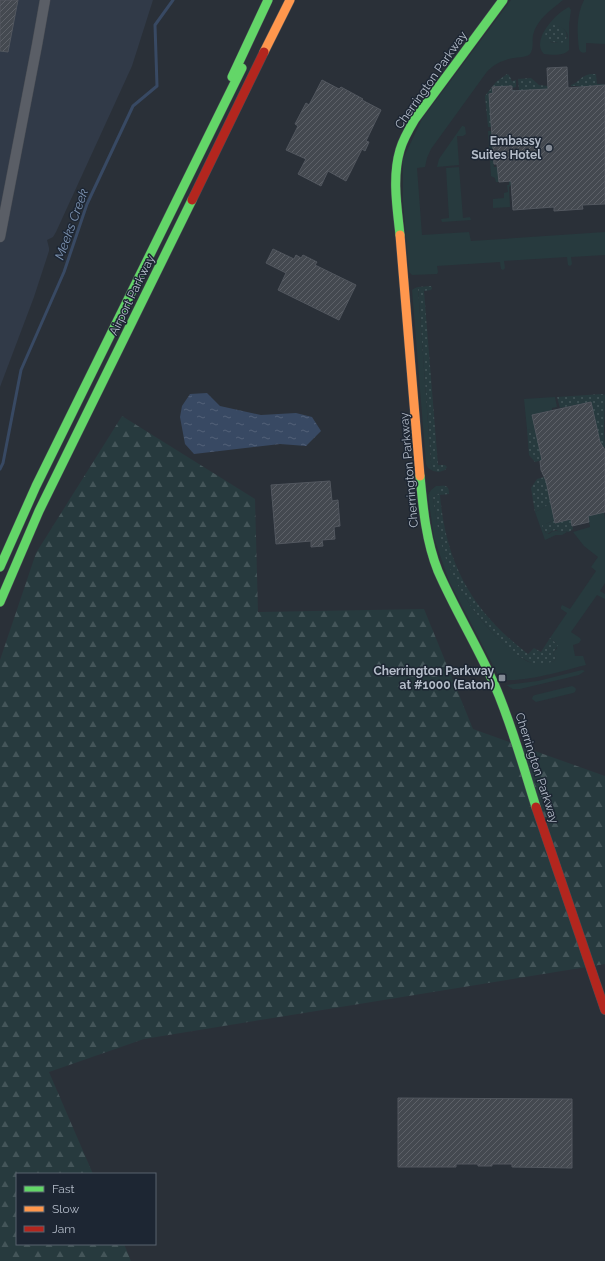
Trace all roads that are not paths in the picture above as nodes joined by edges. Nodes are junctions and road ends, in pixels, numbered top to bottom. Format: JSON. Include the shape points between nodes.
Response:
{"nodes":[{"id":1,"x":45,"y":0,"type":"edge"},
{"id":2,"x":268,"y":0,"type":"edge"},
{"id":3,"x":276,"y":0,"type":"edge"},
{"id":4,"x":290,"y":0,"type":"edge"},
{"id":5,"x":299,"y":0,"type":"edge"},
{"id":6,"x":504,"y":0,"type":"edge"},
{"id":7,"x":257,"y":67,"type":"junction"},
{"id":8,"x":0,"y":237,"type":"edge"},
{"id":9,"x":157,"y":242,"type":"junction"},
{"id":10,"x":0,"y":567,"type":"edge"},
{"id":11,"x":0,"y":602,"type":"edge"},
{"id":12,"x":605,"y":1010,"type":"edge"}],
"edges":[{"from":1,"to":8,"type":"street"},
{"from":2,"to":9,"type":"main road"},
{"from":3,"to":9,"type":"main road","name":"Airport Parkway"},
{"from":4,"to":7,"type":"main road","name":"Airport Parkway"},
{"from":5,"to":7,"type":"main road"},
{"from":6,"to":12,"type":"main road","name":"Cherrington Parkway","via":[[415,119],[401,144],[396,166],[423,509],[427,534],[438,570],[503,705]]},
{"from":7,"to":11,"type":"main road","name":"Airport Parkway","via":[[39,511]]},
{"from":9,"to":10,"type":"main road","name":"Airport Parkway","via":[[36,486]]}]}
